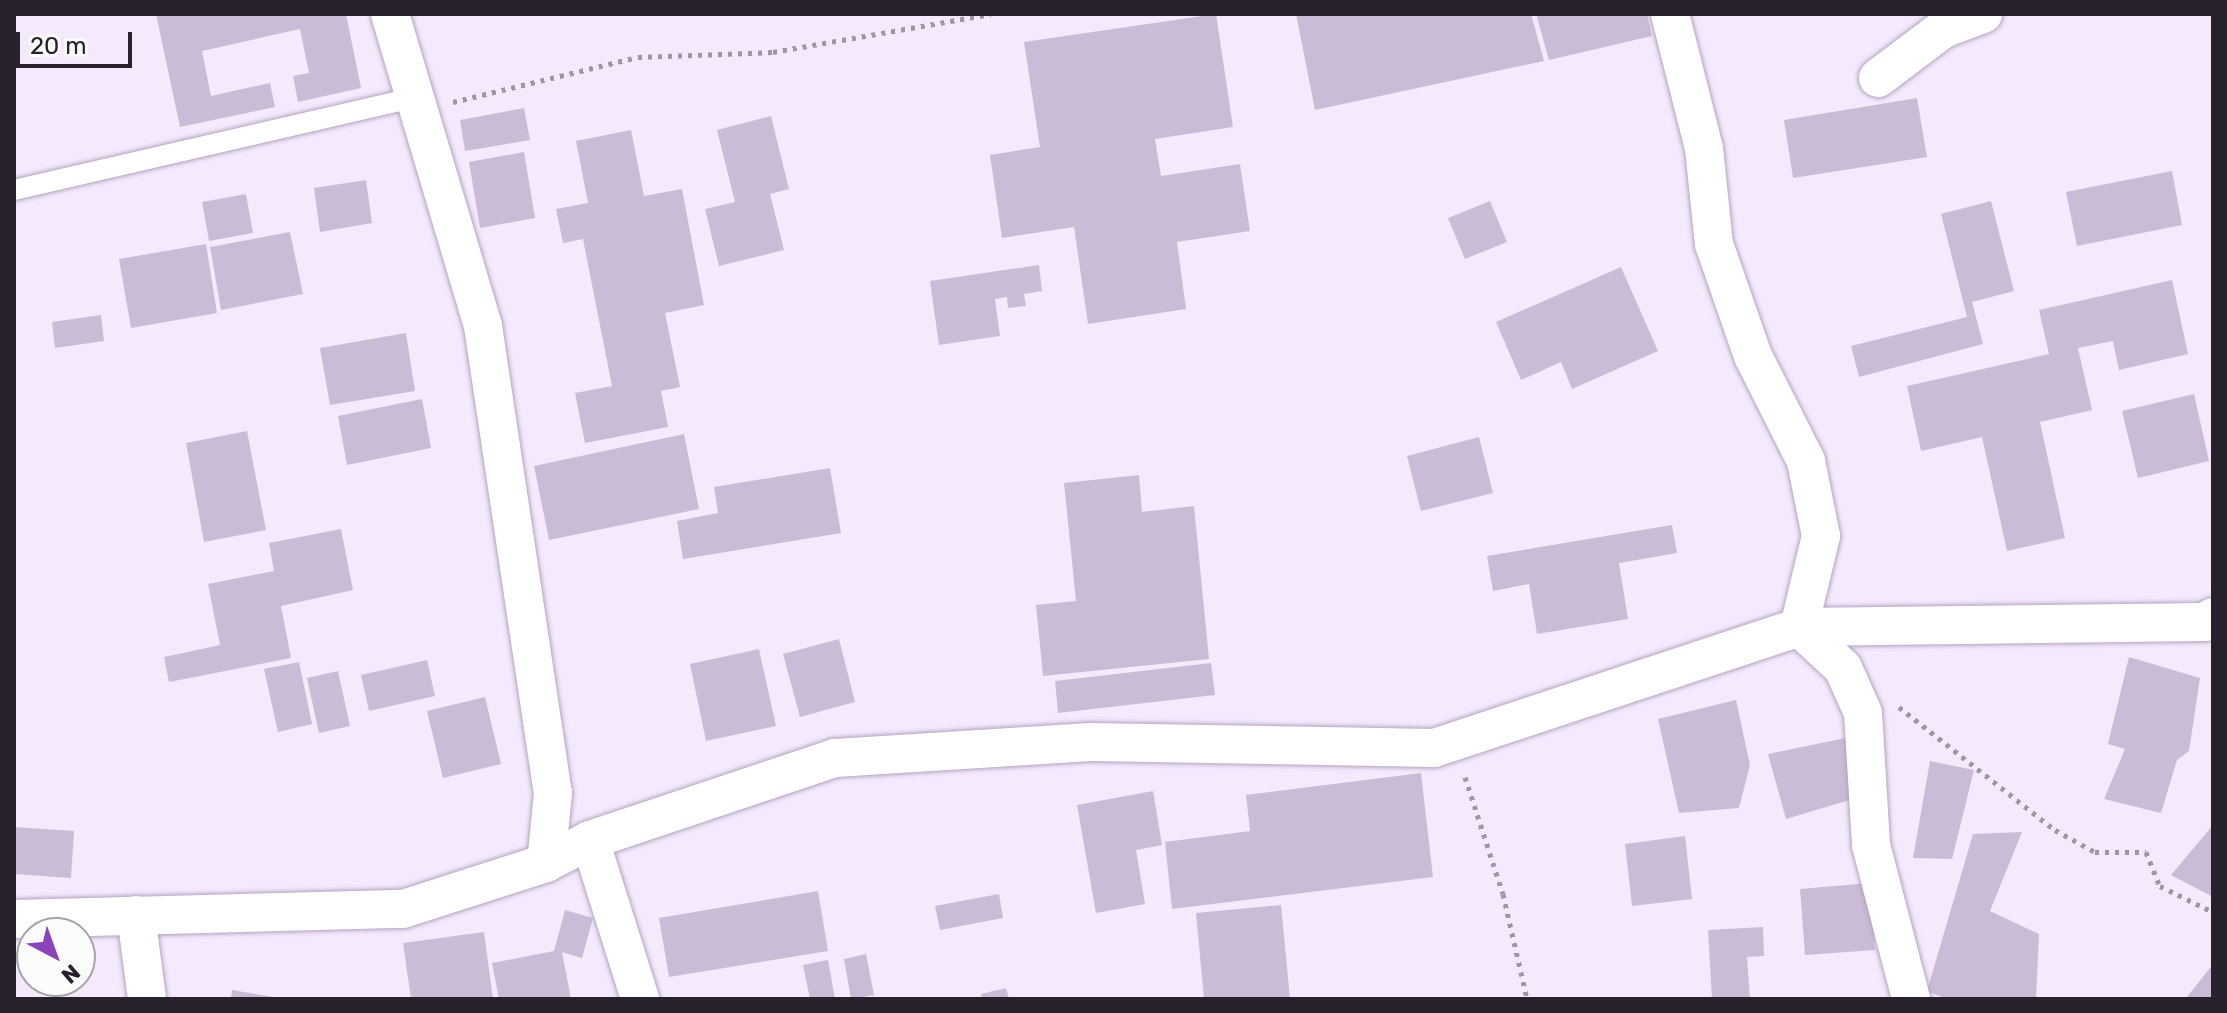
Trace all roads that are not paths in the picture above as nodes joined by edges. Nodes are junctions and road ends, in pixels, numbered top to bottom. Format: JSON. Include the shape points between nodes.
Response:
{"nodes":[{"id":1,"x":390,"y":14,"type":"edge"},
{"id":2,"x":1670,"y":14,"type":"edge"},
{"id":3,"x":1983,"y":14,"type":"edge"},
{"id":4,"x":1878,"y":78,"type":"dead end"},
{"id":5,"x":415,"y":106,"type":"junction"},
{"id":6,"x":14,"y":190,"type":"edge"},
{"id":7,"x":2213,"y":617,"type":"edge"},
{"id":8,"x":1799,"y":627,"type":"junction"},
{"id":9,"x":590,"y":840,"type":"junction"},
{"id":10,"x":546,"y":863,"type":"junction"},
{"id":11,"x":136,"y":915,"type":"junction"},
{"id":12,"x":14,"y":919,"type":"edge"},
{"id":13,"x":147,"y":999,"type":"edge"},
{"id":14,"x":640,"y":999,"type":"edge"},
{"id":15,"x":1911,"y":999,"type":"edge"}],
"edges":[{"from":1,"to":5,"type":"street"},
{"from":2,"to":8,"type":"street","via":[[1704,148],[1714,244],[1753,356],[1806,461],[1821,536]]},
{"from":3,"to":4,"type":"street","via":[[1943,29]]},
{"from":5,"to":6,"type":"lane"},
{"from":5,"to":10,"type":"street","via":[[483,326],[553,793]]},
{"from":7,"to":8,"type":"street","via":[[2205,622]]},
{"from":8,"to":9,"type":"street","via":[[1434,748],[1090,742],[835,758]]},
{"from":8,"to":15,"type":"street","via":[[1843,668],[1863,713],[1871,845]]},
{"from":9,"to":10,"type":"street"},
{"from":9,"to":14,"type":"street"},
{"from":10,"to":11,"type":"street","via":[[403,909]]},
{"from":11,"to":12,"type":"street"},
{"from":11,"to":13,"type":"street"}]}
